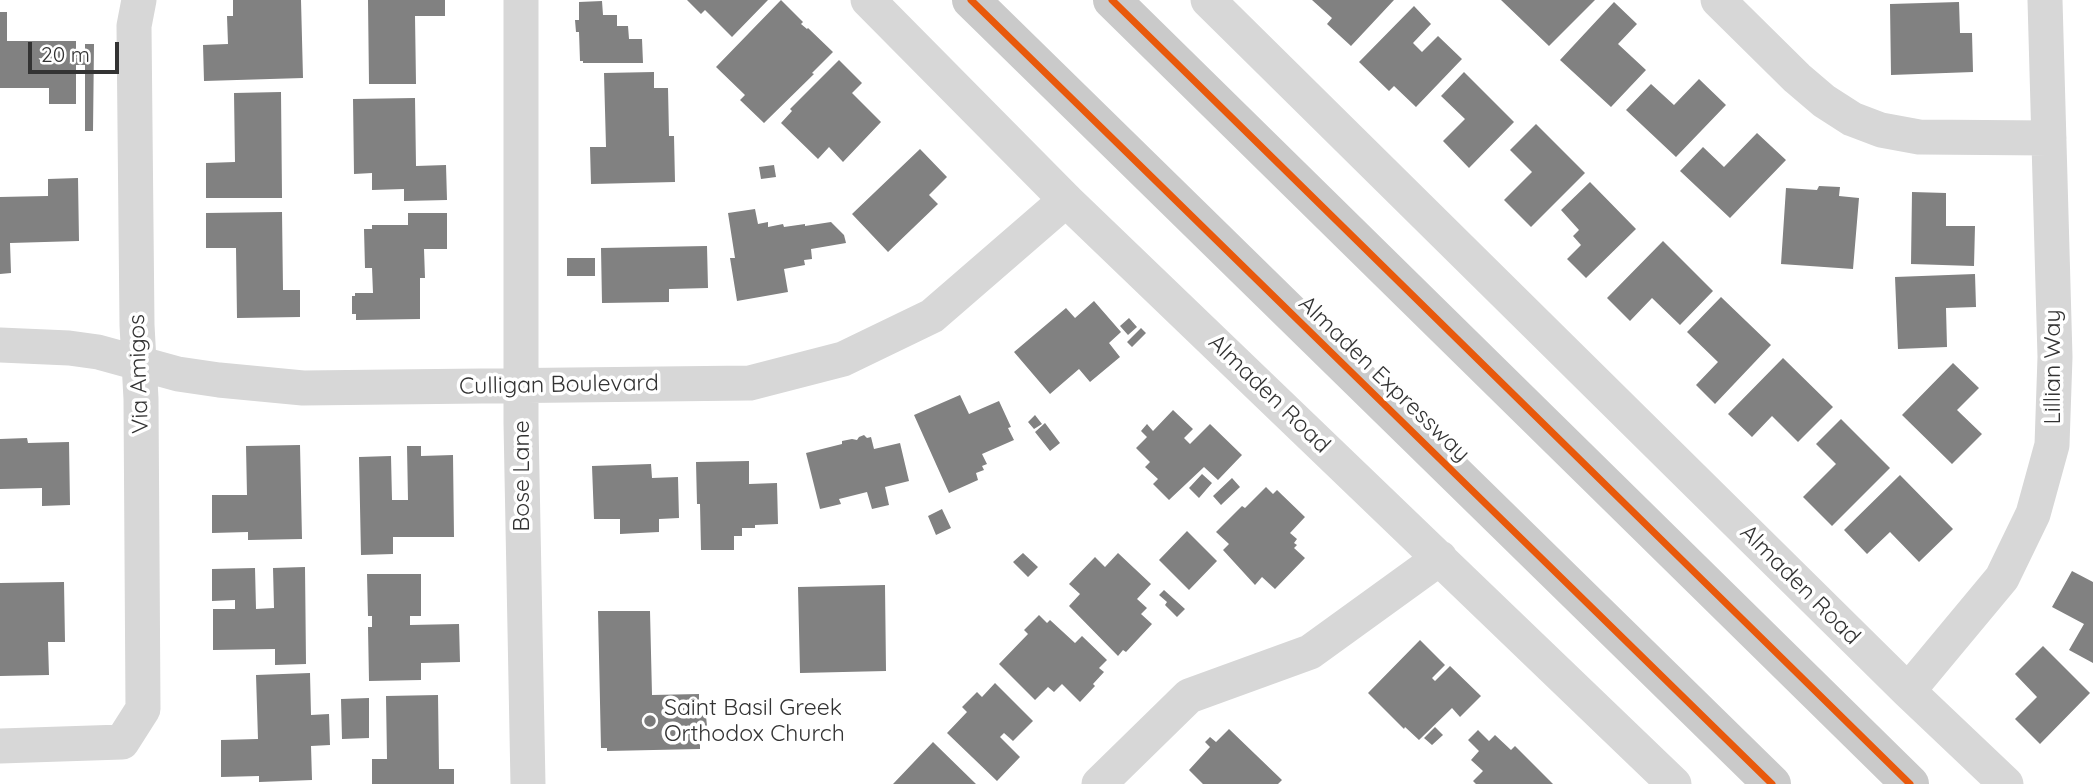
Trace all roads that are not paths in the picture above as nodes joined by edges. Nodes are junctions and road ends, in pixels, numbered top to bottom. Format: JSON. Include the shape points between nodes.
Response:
{"nodes":[{"id":1,"x":139,"y":0,"type":"edge"},
{"id":2,"x":521,"y":0,"type":"edge"},
{"id":3,"x":868,"y":0,"type":"edge"},
{"id":4,"x":971,"y":0,"type":"edge"},
{"id":5,"x":1112,"y":0,"type":"edge"},
{"id":6,"x":1208,"y":0,"type":"edge"},
{"id":7,"x":1718,"y":0,"type":"edge"},
{"id":8,"x":2045,"y":0,"type":"edge"},
{"id":9,"x":2049,"y":138,"type":"junction"},
{"id":10,"x":1066,"y":200,"type":"junction"},
{"id":11,"x":0,"y":345,"type":"edge"},
{"id":12,"x":139,"y":363,"type":"junction"},
{"id":13,"x":521,"y":385,"type":"junction"},
{"id":14,"x":1440,"y":558,"type":"junction"},
{"id":15,"x":1908,"y":691,"type":"junction"},
{"id":16,"x":0,"y":746,"type":"edge"},
{"id":17,"x":528,"y":784,"type":"edge"},
{"id":18,"x":1099,"y":784,"type":"edge"},
{"id":19,"x":1674,"y":784,"type":"edge"},
{"id":20,"x":1772,"y":784,"type":"edge"},
{"id":21,"x":1910,"y":784,"type":"edge"},
{"id":22,"x":2006,"y":784,"type":"edge"}],
"edges":[{"from":1,"to":12,"type":"street","name":"Via Amigos","via":[[134,26]]},
{"from":2,"to":13,"type":"street","name":"Bose Lane"},
{"from":3,"to":10,"type":"street","name":"Almaden Road"},
{"from":4,"to":20,"type":"main road","name":"Almaden Expressway"},
{"from":5,"to":21,"type":"main road"},
{"from":6,"to":15,"type":"street","name":"Almaden Road"},
{"from":7,"to":9,"type":"street","via":[[1797,78],[1852,118],[1881,130],[1919,137]]},
{"from":8,"to":9,"type":"street","name":"Lillian Way"},
{"from":9,"to":15,"type":"street","name":"Lillian Way","via":[[2055,357],[2052,445],[2033,514],[2001,578]]},
{"from":10,"to":13,"type":"street","name":"Culligan Boulevard","via":[[932,317],[843,359],[750,383]]},
{"from":10,"to":14,"type":"street","name":"Almaden Road"},
{"from":11,"to":12,"type":"street","name":"Culligan Boulevard","via":[[69,348]]},
{"from":12,"to":13,"type":"street","name":"Culligan Boulevard","via":[[192,376],[303,388]]},
{"from":12,"to":16,"type":"street","name":"Via Amigos","via":[[143,709],[122,742]]},
{"from":13,"to":17,"type":"street","name":"Bose Lane"},
{"from":14,"to":18,"type":"street","via":[[1310,652],[1189,696]]},
{"from":14,"to":19,"type":"street","name":"Almaden Road"},
{"from":15,"to":22,"type":"street","name":"Almaden Road"}]}
